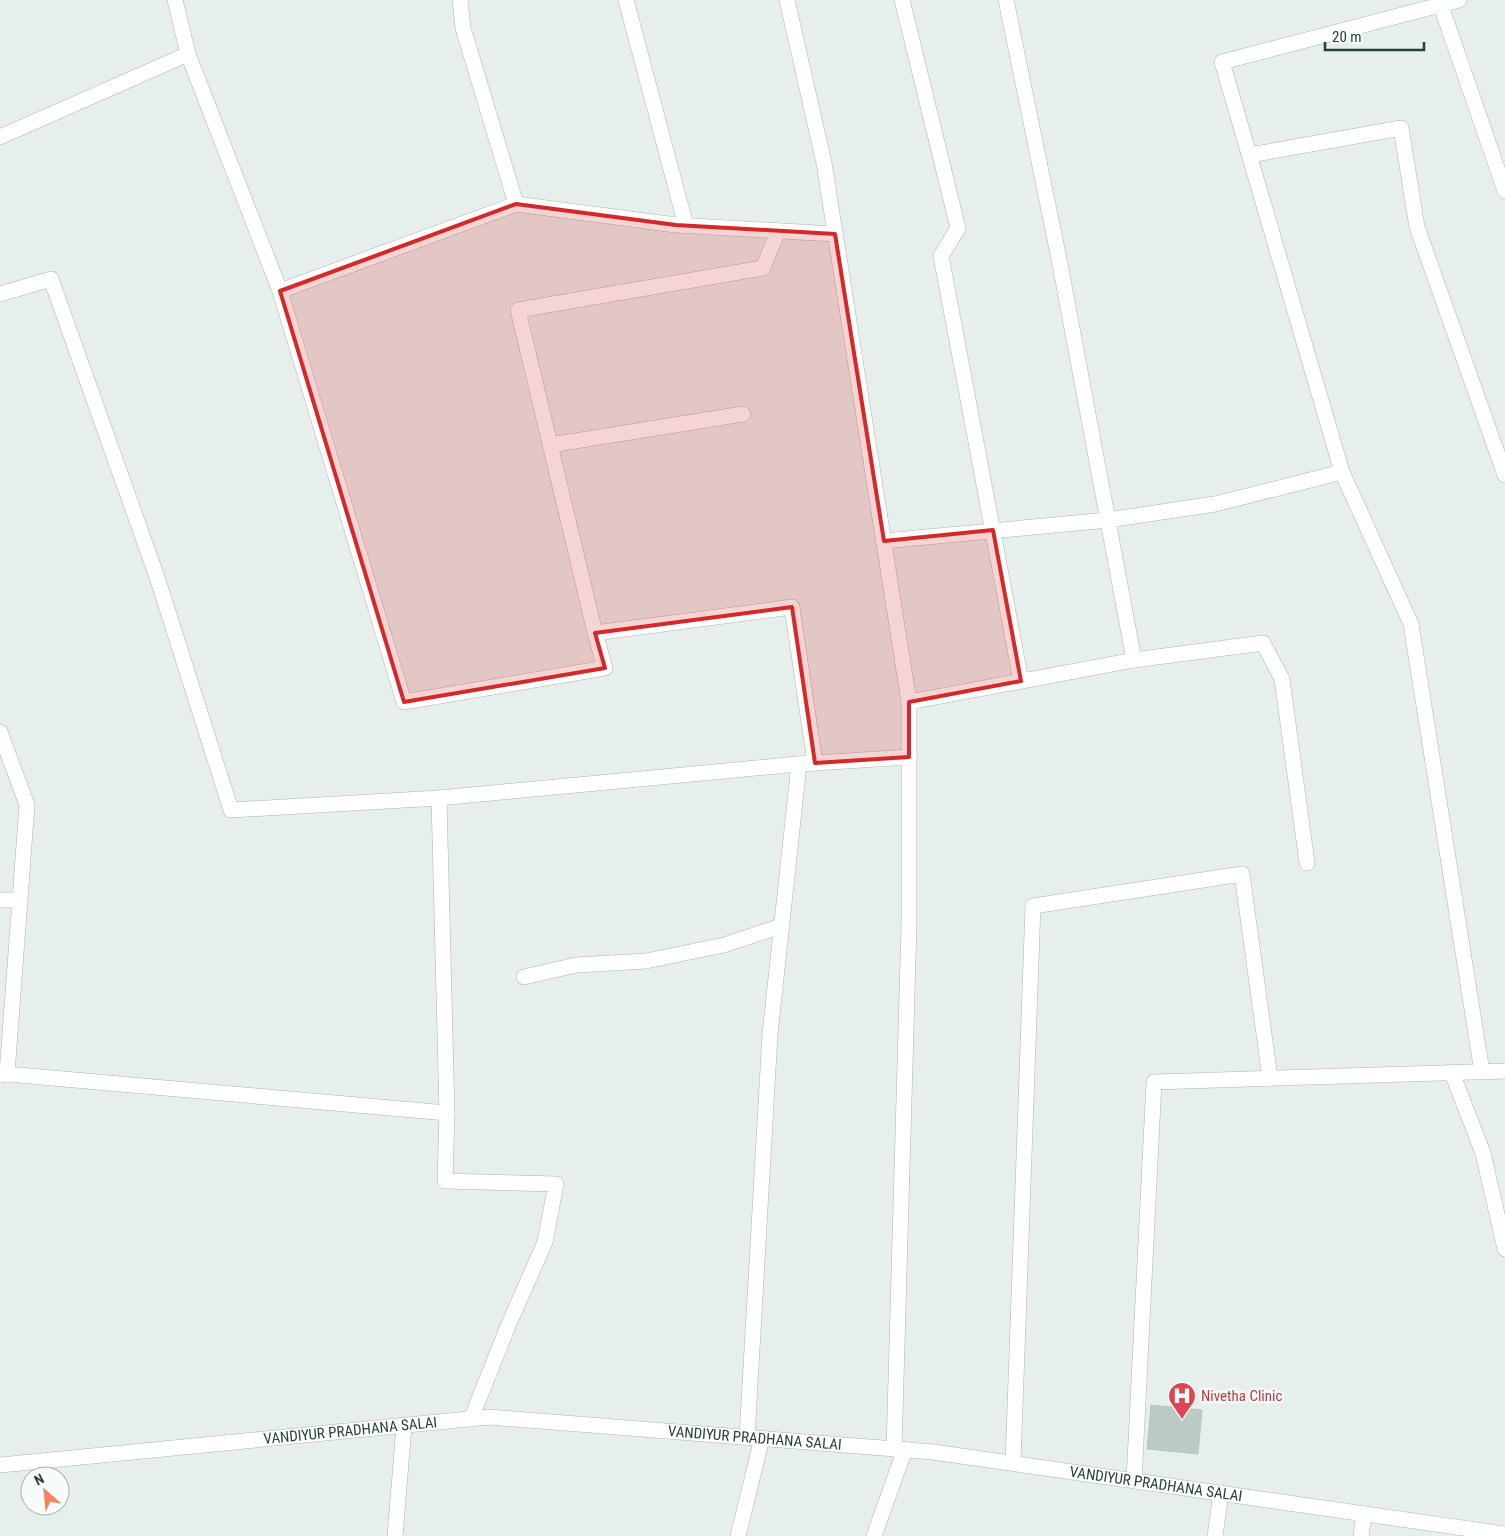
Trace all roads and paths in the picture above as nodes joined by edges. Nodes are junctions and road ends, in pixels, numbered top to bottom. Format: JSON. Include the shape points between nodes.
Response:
{"nodes":[{"id":1,"x":176,"y":0,"type":"edge"},
{"id":2,"x":460,"y":0,"type":"edge"},
{"id":3,"x":626,"y":0,"type":"edge"},
{"id":4,"x":787,"y":0,"type":"edge"},
{"id":5,"x":902,"y":0,"type":"edge"},
{"id":6,"x":1006,"y":0,"type":"edge"},
{"id":7,"x":1459,"y":0,"type":"edge"},
{"id":8,"x":1440,"y":2,"type":"edge"},
{"id":9,"x":188,"y":54,"type":"junction"},
{"id":10,"x":0,"y":137,"type":"edge"},
{"id":11,"x":1250,"y":155,"type":"junction"},
{"id":12,"x":1505,"y":191,"type":"edge"},
{"id":13,"x":516,"y":204,"type":"junction"},
{"id":14,"x":686,"y":226,"type":"junction"},
{"id":15,"x":778,"y":231,"type":"junction"},
{"id":16,"x":835,"y":234,"type":"junction"},
{"id":17,"x":280,"y":291,"type":"junction"},
{"id":18,"x":0,"y":294,"type":"edge"},
{"id":19,"x":743,"y":414,"type":"dead end"},
{"id":20,"x":550,"y":445,"type":"junction"},
{"id":21,"x":1342,"y":472,"type":"junction"},
{"id":22,"x":1505,"y":475,"type":"edge"},
{"id":23,"x":1108,"y":520,"type":"junction"},
{"id":24,"x":993,"y":530,"type":"junction"},
{"id":25,"x":884,"y":541,"type":"junction"},
{"id":26,"x":595,"y":633,"type":"junction"},
{"id":27,"x":1134,"y":660,"type":"junction"},
{"id":28,"x":1021,"y":682,"type":"junction"},
{"id":29,"x":909,"y":702,"type":"junction"},
{"id":30,"x":0,"y":732,"type":"edge"},
{"id":31,"x":909,"y":757,"type":"junction"},
{"id":32,"x":815,"y":763,"type":"junction"},
{"id":33,"x":799,"y":764,"type":"junction"},
{"id":34,"x":439,"y":798,"type":"junction"},
{"id":35,"x":1307,"y":863,"type":"dead end"},
{"id":36,"x":0,"y":900,"type":"edge"},
{"id":37,"x":20,"y":900,"type":"junction"},
{"id":38,"x":782,"y":926,"type":"junction"},
{"id":39,"x":524,"y":976,"type":"dead end"},
{"id":40,"x":1505,"y":1071,"type":"edge"},
{"id":41,"x":1482,"y":1072,"type":"junction"},
{"id":42,"x":1452,"y":1073,"type":"junction"},
{"id":43,"x":3,"y":1074,"type":"edge"},
{"id":44,"x":1270,"y":1078,"type":"junction"},
{"id":45,"x":447,"y":1113,"type":"junction"},
{"id":46,"x":1505,"y":1249,"type":"edge"},
{"id":47,"x":471,"y":1419,"type":"junction"},
{"id":48,"x":404,"y":1426,"type":"junction"},
{"id":49,"x":754,"y":1438,"type":"junction"},
{"id":50,"x":900,"y":1449,"type":"junction"},
{"id":51,"x":1013,"y":1463,"type":"junction"},
{"id":52,"x":0,"y":1465,"type":"edge"},
{"id":53,"x":1134,"y":1481,"type":"junction"},
{"id":54,"x":1221,"y":1493,"type":"junction"},
{"id":55,"x":1364,"y":1514,"type":"junction"},
{"id":56,"x":1504,"y":1533,"type":"edge"},
{"id":57,"x":395,"y":1536,"type":"edge"},
{"id":58,"x":738,"y":1536,"type":"edge"},
{"id":59,"x":874,"y":1536,"type":"edge"},
{"id":60,"x":1215,"y":1536,"type":"edge"},
{"id":61,"x":1361,"y":1536,"type":"edge"}],
"edges":[{"from":1,"to":9,"type":"street"},
{"from":2,"to":13,"type":"street","via":[[463,28]]},
{"from":3,"to":14,"type":"street"},
{"from":4,"to":16,"type":"street","via":[[824,163]]},
{"from":5,"to":24,"type":"street","via":[[958,228],[941,256]]},
{"from":6,"to":23,"type":"street"},
{"from":7,"to":8,"type":"street"},
{"from":8,"to":11,"type":"street","via":[[1222,62]]},
{"from":8,"to":12,"type":"street"},
{"from":9,"to":10,"type":"street"},
{"from":9,"to":17,"type":"street"},
{"from":11,"to":21,"type":"street"},
{"from":11,"to":22,"type":"street","via":[[1401,128],[1417,227]]},
{"from":13,"to":14,"type":"street"},
{"from":13,"to":17,"type":"street"},
{"from":14,"to":15,"type":"street"},
{"from":15,"to":16,"type":"street"},
{"from":15,"to":20,"type":"street","via":[[763,268],[518,310]]},
{"from":16,"to":25,"type":"street"},
{"from":17,"to":26,"type":"street","via":[[404,702],[605,668]]},
{"from":18,"to":34,"type":"street","via":[[51,278],[157,577],[231,810]]},
{"from":19,"to":20,"type":"street"},
{"from":20,"to":26,"type":"street"},
{"from":21,"to":23,"type":"street","via":[[1215,504]]},
{"from":21,"to":41,"type":"street","via":[[1411,624]]},
{"from":23,"to":24,"type":"street"},
{"from":23,"to":27,"type":"street"},
{"from":24,"to":25,"type":"street"},
{"from":24,"to":28,"type":"street"},
{"from":25,"to":29,"type":"street"},
{"from":26,"to":32,"type":"street","via":[[792,607]]},
{"from":27,"to":28,"type":"street"},
{"from":27,"to":35,"type":"street","via":[[1263,643],[1282,679]]},
{"from":28,"to":29,"type":"street"},
{"from":29,"to":31,"type":"street"},
{"from":30,"to":37,"type":"street","via":[[27,805]]},
{"from":31,"to":32,"type":"street"},
{"from":31,"to":50,"type":"street"},
{"from":32,"to":33,"type":"street"},
{"from":33,"to":34,"type":"street"},
{"from":33,"to":38,"type":"street"},
{"from":34,"to":45,"type":"street"},
{"from":36,"to":37,"type":"street"},
{"from":37,"to":43,"type":"street"},
{"from":38,"to":39,"type":"street","via":[[724,945],[646,961],[576,965]]},
{"from":38,"to":49,"type":"street","via":[[770,1034]]},
{"from":40,"to":41,"type":"street"},
{"from":41,"to":42,"type":"street"},
{"from":42,"to":44,"type":"street"},
{"from":42,"to":46,"type":"street","via":[[1483,1153]]},
{"from":43,"to":45,"type":"street"},
{"from":44,"to":51,"type":"street","via":[[1242,874],[1033,906]]},
{"from":44,"to":53,"type":"street","via":[[1154,1082]]},
{"from":45,"to":47,"type":"street","via":[[445,1181],[556,1184],[545,1242]]},
{"from":47,"to":48,"type":"street","name":"VANDIYUR PRADHANA SALAI"},
{"from":47,"to":49,"type":"street","name":"VANDIYUR PRADHANA SALAI","via":[[489,1417]]},
{"from":48,"to":52,"type":"street","name":"VANDIYUR PRADHANA SALAI"},
{"from":48,"to":57,"type":"street"},
{"from":49,"to":50,"type":"street","name":"VANDIYUR PRADHANA SALAI"},
{"from":49,"to":58,"type":"street"},
{"from":50,"to":51,"type":"street","name":"VANDIYUR PRADHANA SALAI"},
{"from":50,"to":59,"type":"street"},
{"from":51,"to":53,"type":"street","name":"VANDIYUR PRADHANA SALAI"},
{"from":53,"to":54,"type":"street","name":"VANDIYUR PRADHANA SALAI"},
{"from":54,"to":55,"type":"street","name":"VANDIYUR PRADHANA SALAI"},
{"from":54,"to":60,"type":"street"},
{"from":55,"to":56,"type":"street","name":"VANDIYUR PRADHANA SALAI"},
{"from":55,"to":61,"type":"street"}]}
